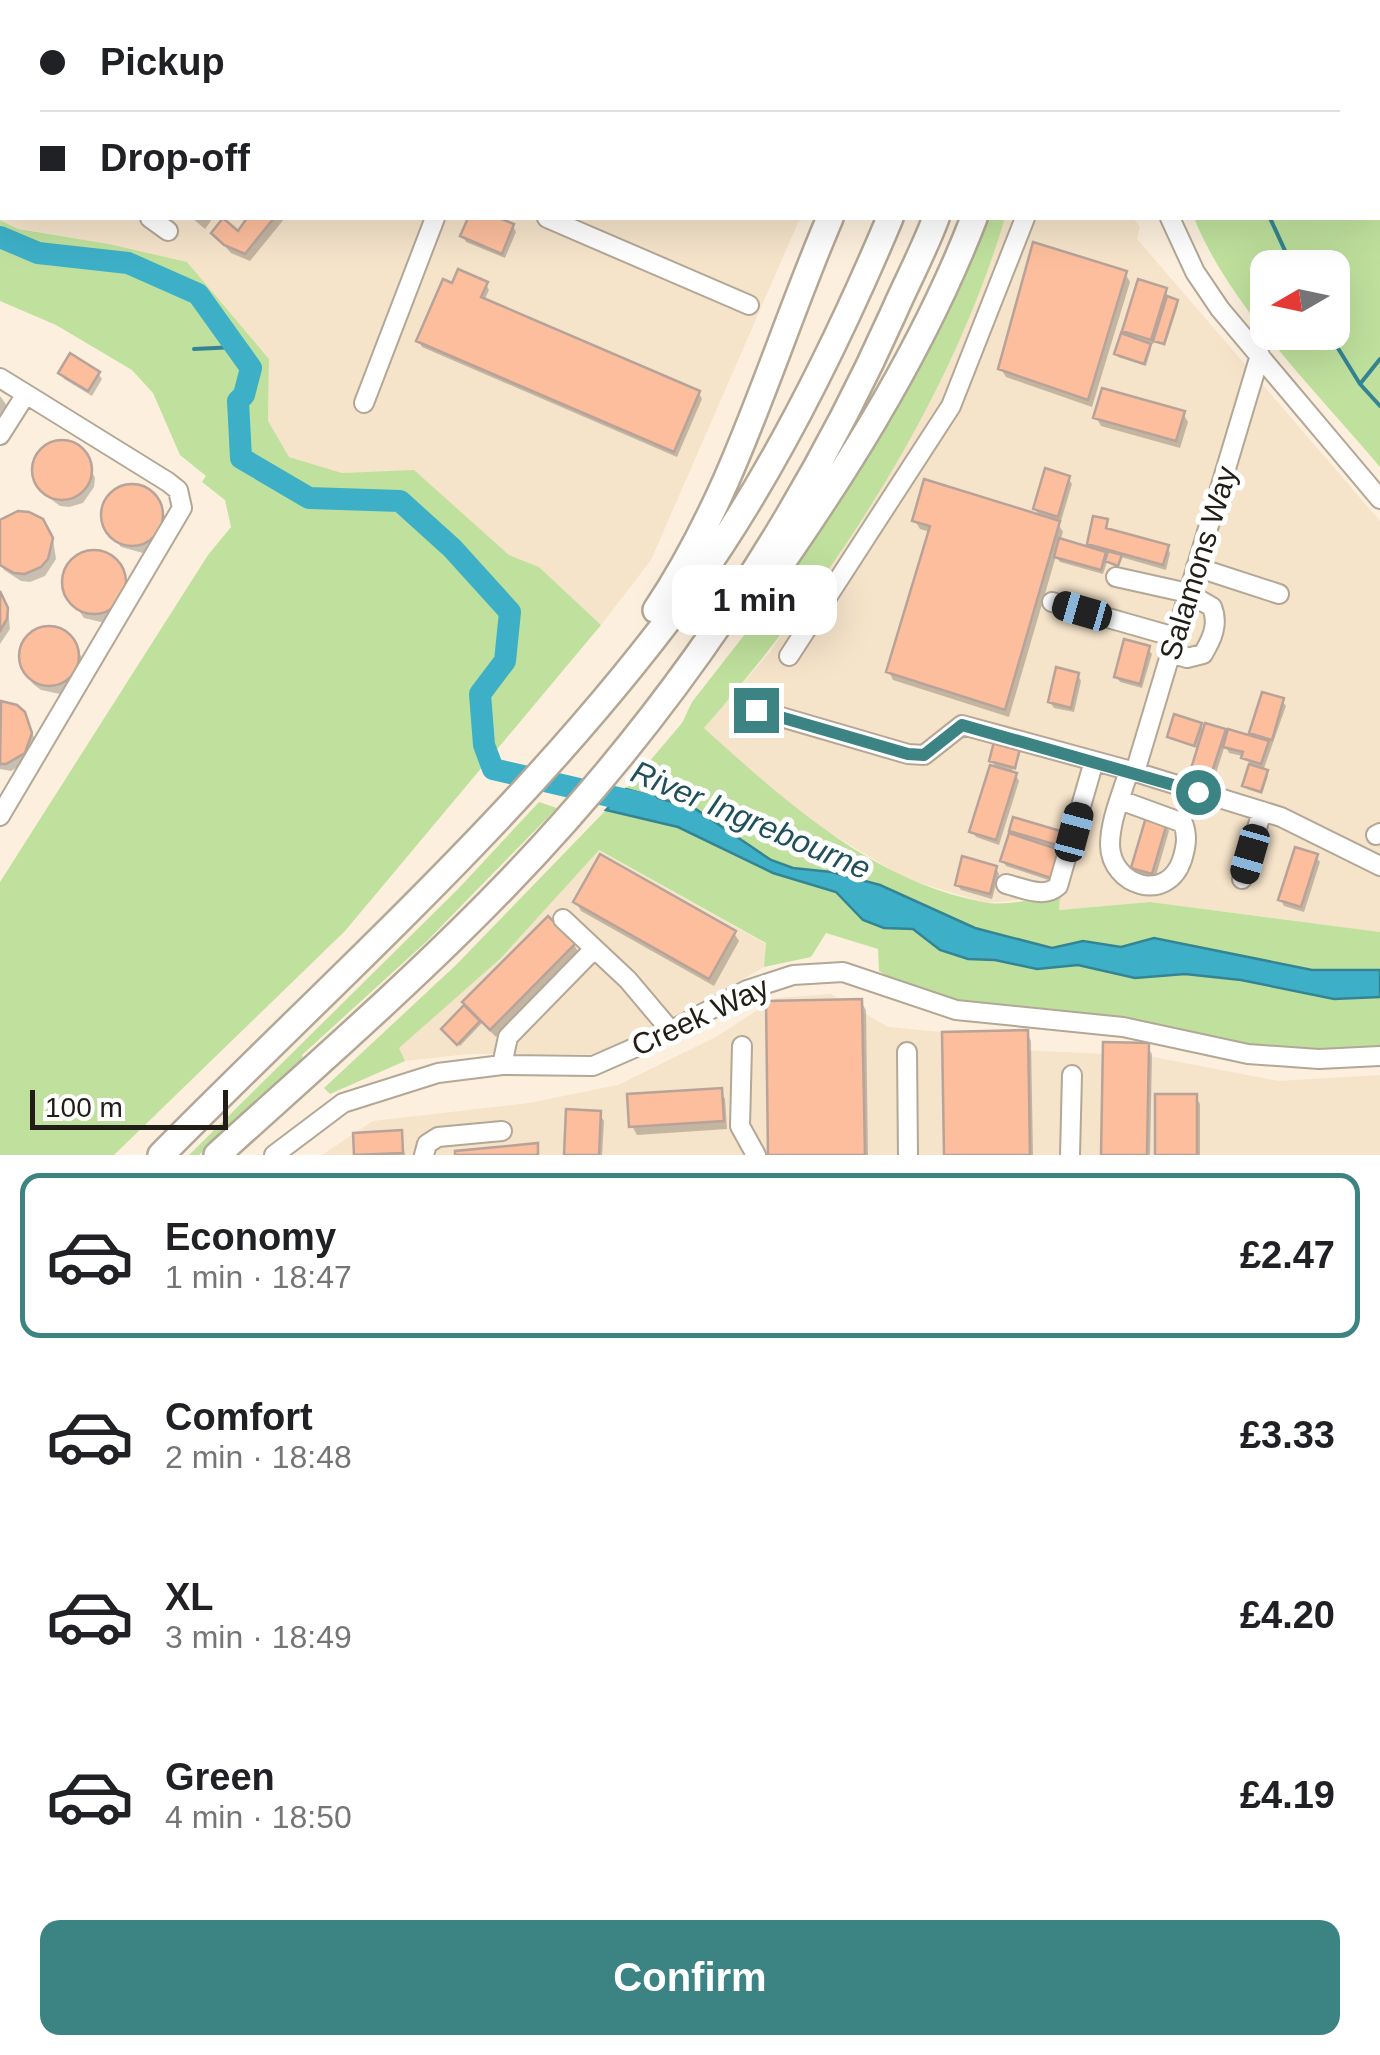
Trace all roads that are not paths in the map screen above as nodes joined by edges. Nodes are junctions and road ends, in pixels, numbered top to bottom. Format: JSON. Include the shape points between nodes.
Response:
{"nodes":[{"id":1,"x":153,"y":220,"type":"edge"},
{"id":2,"x":434,"y":220,"type":"edge"},
{"id":3,"x":552,"y":220,"type":"edge"},
{"id":4,"x":829,"y":220,"type":"edge"},
{"id":5,"x":889,"y":220,"type":"edge"},
{"id":6,"x":973,"y":220,"type":"edge"},
{"id":7,"x":1023,"y":220,"type":"edge"},
{"id":8,"x":1171,"y":220,"type":"edge"},
{"id":9,"x":934,"y":221,"type":"edge"},
{"id":10,"x":168,"y":231,"type":"dead end"},
{"id":11,"x":749,"y":305,"type":"dead end"},
{"id":12,"x":1260,"y":355,"type":"junction"},
{"id":13,"x":0,"y":378,"type":"edge"},
{"id":14,"x":26,"y":394,"type":"junction"},
{"id":15,"x":364,"y":403,"type":"dead end"},
{"id":16,"x":0,"y":436,"type":"edge"},
{"id":17,"x":1380,"y":499,"type":"edge"},
{"id":18,"x":1196,"y":567,"type":"junction"},
{"id":19,"x":1116,"y":577,"type":"dead end"},
{"id":20,"x":1188,"y":593,"type":"junction"},
{"id":21,"x":1279,"y":594,"type":"dead end"},
{"id":22,"x":1052,"y":602,"type":"dead end"},
{"id":23,"x":1173,"y":646,"type":"junction"},
{"id":24,"x":790,"y":656,"type":"dead end"},
{"id":25,"x":603,"y":701,"type":"junction"},
{"id":26,"x":756,"y":710,"type":"dead end"},
{"id":27,"x":629,"y":746,"type":"junction"},
{"id":28,"x":1094,"y":760,"type":"junction"},
{"id":29,"x":1132,"y":771,"type":"junction"},
{"id":30,"x":1120,"y":800,"type":"junction"},
{"id":31,"x":1262,"y":812,"type":"junction"},
{"id":32,"x":0,"y":816,"type":"edge"},
{"id":33,"x":1380,"y":866,"type":"edge"},
{"id":34,"x":1242,"y":879,"type":"dead end"},
{"id":35,"x":1006,"y":884,"type":"dead end"},
{"id":36,"x":563,"y":919,"type":"dead end"},
{"id":37,"x":594,"y":949,"type":"junction"},
{"id":38,"x":671,"y":1031,"type":"junction"},
{"id":39,"x":742,"y":1046,"type":"dead end"},
{"id":40,"x":908,"y":1052,"type":"dead end"},
{"id":41,"x":1380,"y":1056,"type":"edge"},
{"id":42,"x":502,"y":1066,"type":"junction"},
{"id":43,"x":1072,"y":1075,"type":"dead end"},
{"id":44,"x":502,"y":1131,"type":"dead end"},
{"id":45,"x":161,"y":1155,"type":"edge"},
{"id":46,"x":217,"y":1155,"type":"edge"},
{"id":47,"x":274,"y":1155,"type":"edge"},
{"id":48,"x":424,"y":1155,"type":"edge"},
{"id":49,"x":756,"y":1155,"type":"edge"},
{"id":50,"x":908,"y":1155,"type":"edge"},
{"id":51,"x":1070,"y":1155,"type":"edge"}],
"edges":[{"from":1,"to":10,"type":"street"},
{"from":2,"to":15,"type":"street"},
{"from":3,"to":11,"type":"street"},
{"from":4,"to":25,"type":"highway","via":[[714,502],[666,595],[617,665]]},
{"from":5,"to":25,"type":"highway","via":[[773,458],[694,584]]},
{"from":6,"to":27,"type":"highway","via":[[924,330],[790,552],[671,716]]},
{"from":7,"to":24,"type":"street","via":[[952,406]]},
{"from":8,"to":12,"type":"street","via":[[1220,309]]},
{"from":9,"to":27,"type":"highway","via":[[815,472],[729,611]]},
{"from":12,"to":17,"type":"street"},
{"from":12,"to":18,"type":"street","name":"Salamons Way"},
{"from":13,"to":14,"type":"street"},
{"from":14,"to":16,"type":"street"},
{"from":14,"to":32,"type":"street","via":[[168,482],[178,490],[182,508]]},
{"from":18,"to":20,"type":"street","name":"Salamons Way"},
{"from":18,"to":21,"type":"street"},
{"from":19,"to":20,"type":"street"},
{"from":20,"to":23,"type":"street","name":"Salamons Way"},
{"from":20,"to":23,"type":"street","via":[[1212,607],[1213,634],[1202,654],[1187,658]]},
{"from":22,"to":23,"type":"street"},
{"from":23,"to":29,"type":"street","name":"Salamons Way"},
{"from":25,"to":45,"type":"highway","via":[[511,807]]},
{"from":26,"to":28,"type":"street","via":[[908,754],[924,755],[962,725]]},
{"from":27,"to":46,"type":"highway","via":[[447,944]]},
{"from":28,"to":29,"type":"street"},
{"from":28,"to":35,"type":"street","via":[[1058,886],[1042,893]]},
{"from":29,"to":30,"type":"street","name":"Salamons Way"},
{"from":29,"to":31,"type":"street"},
{"from":30,"to":30,"type":"street","via":[[1110,848],[1118,870],[1136,883],[1165,884],[1176,876],[1186,849],[1184,823]]},
{"from":31,"to":33,"type":"street"},
{"from":31,"to":34,"type":"street"},
{"from":36,"to":37,"type":"street"},
{"from":37,"to":38,"type":"street"},
{"from":37,"to":42,"type":"street","via":[[508,1037]]},
{"from":38,"to":41,"type":"street","name":"Creek Way","via":[[748,990],[793,975],[843,972],[956,1010],[1123,1027],[1248,1054]]},
{"from":38,"to":42,"type":"street","name":"Creek Way","via":[[593,1066]]},
{"from":39,"to":49,"type":"street","via":[[740,1126]]},
{"from":40,"to":50,"type":"street"},
{"from":42,"to":47,"type":"street","name":"Creek Way","via":[[438,1072],[344,1103]]},
{"from":43,"to":51,"type":"street"},
{"from":44,"to":48,"type":"street","via":[[438,1137]]}]}
